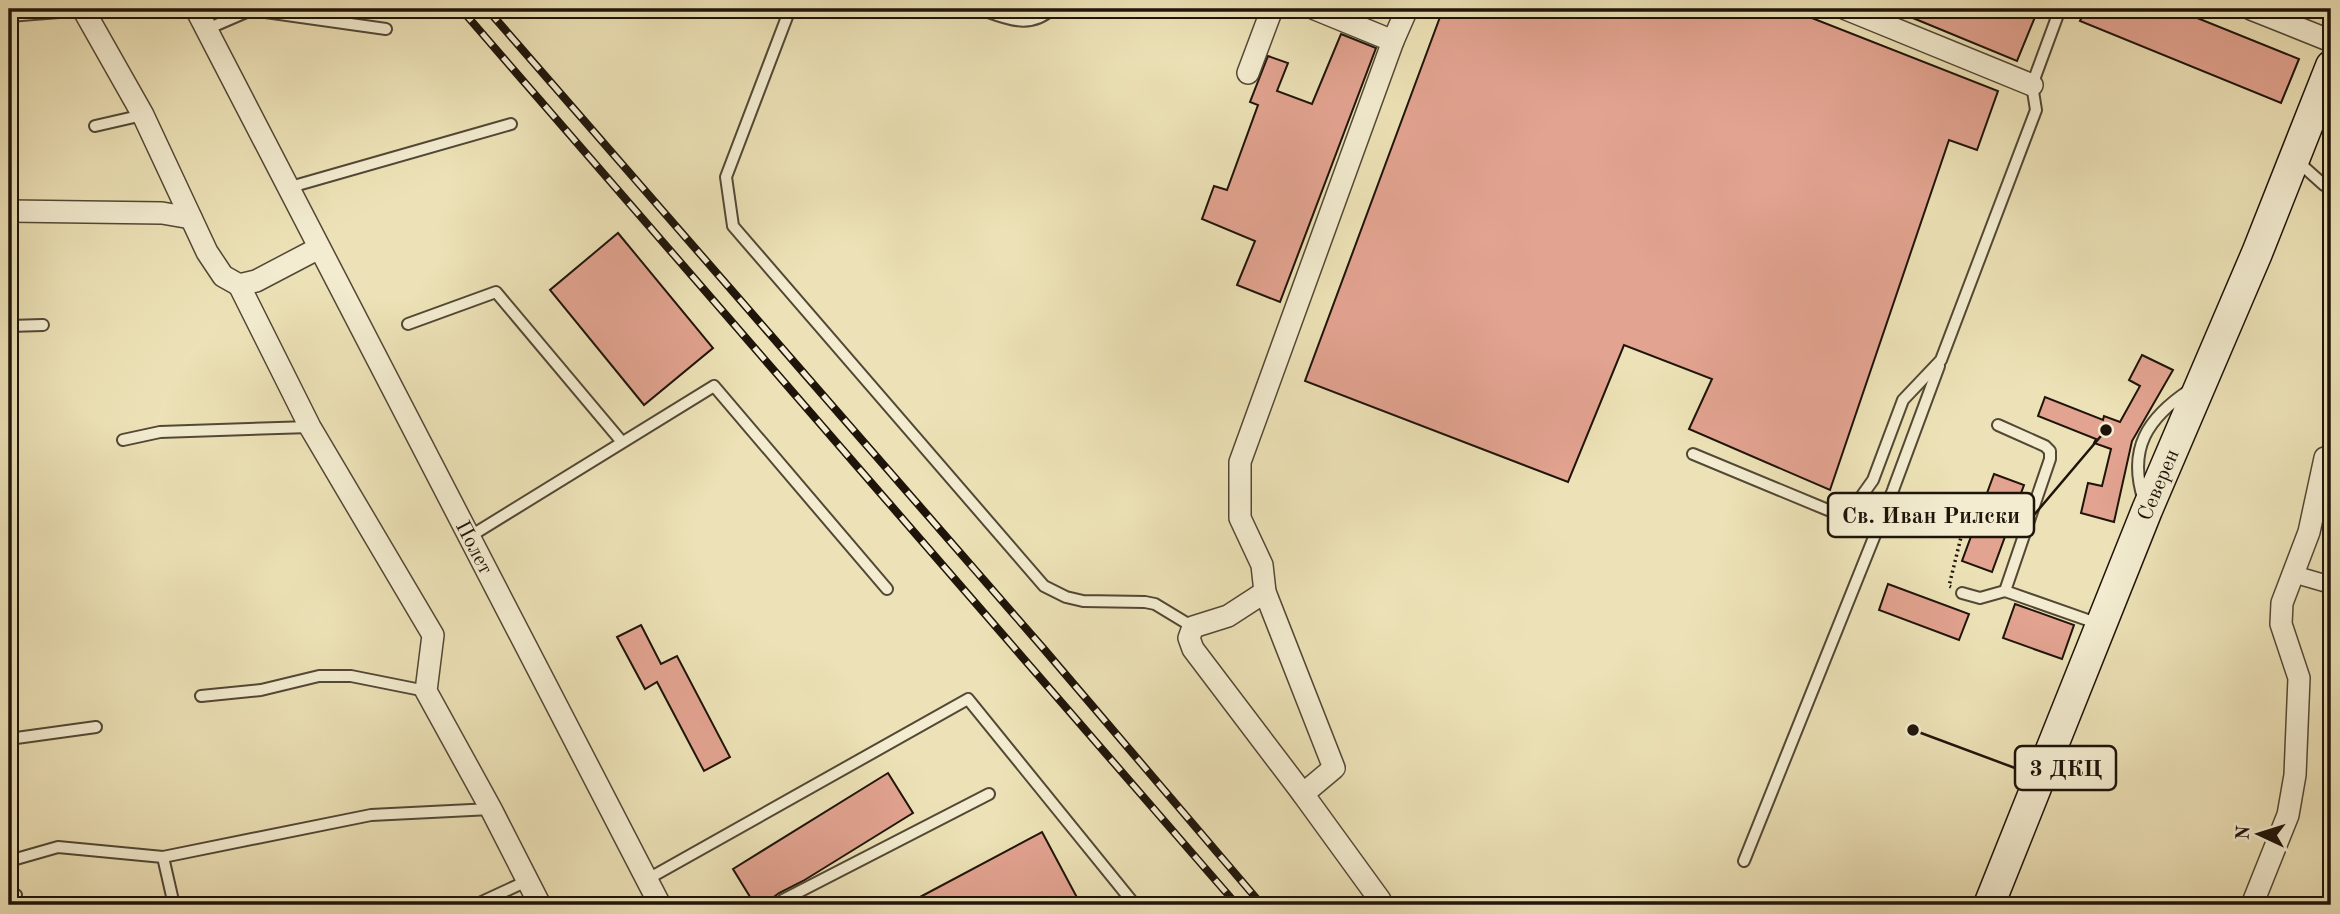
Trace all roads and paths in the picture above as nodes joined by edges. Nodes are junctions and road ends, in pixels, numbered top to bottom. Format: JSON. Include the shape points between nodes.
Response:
{"nodes":[{"id":1,"x":83,"y":9,"type":"edge"},
{"id":2,"x":196,"y":9,"type":"edge"},
{"id":3,"x":790,"y":9,"type":"edge"},
{"id":4,"x":980,"y":9,"type":"edge"},
{"id":5,"x":1052,"y":9,"type":"edge"},
{"id":6,"x":1272,"y":9,"type":"edge"},
{"id":7,"x":1315,"y":9,"type":"edge"},
{"id":8,"x":1407,"y":9,"type":"edge"},
{"id":9,"x":1846,"y":9,"type":"edge"},
{"id":10,"x":2060,"y":9,"type":"edge"},
{"id":11,"x":2251,"y":9,"type":"edge"},
{"id":12,"x":9,"y":16,"type":"edge"},
{"id":13,"x":207,"y":29,"type":"junction"},
{"id":14,"x":386,"y":29,"type":"dead end"},
{"id":15,"x":1393,"y":41,"type":"junction"},
{"id":16,"x":2331,"y":41,"type":"edge"},
{"id":17,"x":2331,"y":66,"type":"edge"},
{"id":18,"x":1248,"y":73,"type":"dead end"},
{"id":19,"x":2032,"y":85,"type":"junction"},
{"id":20,"x":143,"y":115,"type":"junction"},
{"id":21,"x":511,"y":124,"type":"dead end"},
{"id":22,"x":94,"y":126,"type":"dead end"},
{"id":23,"x":2295,"y":159,"type":"junction"},
{"id":24,"x":288,"y":188,"type":"junction"},
{"id":25,"x":2331,"y":189,"type":"edge"},
{"id":26,"x":9,"y":211,"type":"edge"},
{"id":27,"x":191,"y":218,"type":"junction"},
{"id":28,"x":320,"y":248,"type":"junction"},
{"id":29,"x":239,"y":285,"type":"junction"},
{"id":30,"x":408,"y":324,"type":"dead end"},
{"id":31,"x":43,"y":325,"type":"dead end"},
{"id":32,"x":9,"y":326,"type":"edge"},
{"id":33,"x":1941,"y":360,"type":"junction"},
{"id":34,"x":1998,"y":425,"type":"dead end"},
{"id":35,"x":310,"y":427,"type":"junction"},
{"id":36,"x":123,"y":440,"type":"dead end"},
{"id":37,"x":622,"y":442,"type":"junction"},
{"id":38,"x":1693,"y":454,"type":"dead end"},
{"id":39,"x":2331,"y":456,"type":"edge"},
{"id":40,"x":1893,"y":491,"type":"junction"},
{"id":41,"x":468,"y":537,"type":"junction"},
{"id":42,"x":2293,"y":574,"type":"junction"},
{"id":43,"x":2331,"y":585,"type":"edge"},
{"id":44,"x":887,"y":589,"type":"dead end"},
{"id":45,"x":2005,"y":591,"type":"junction"},
{"id":46,"x":1265,"y":592,"type":"junction"},
{"id":47,"x":1962,"y":593,"type":"joint"},
{"id":48,"x":2102,"y":625,"type":"junction"},
{"id":49,"x":1193,"y":627,"type":"junction"},
{"id":50,"x":426,"y":691,"type":"junction"},
{"id":51,"x":201,"y":695,"type":"dead end"},
{"id":52,"x":96,"y":727,"type":"dead end"},
{"id":53,"x":9,"y":740,"type":"edge"},
{"id":54,"x":989,"y":794,"type":"dead end"},
{"id":55,"x":1303,"y":794,"type":"junction"},
{"id":56,"x":491,"y":809,"type":"junction"},
{"id":57,"x":163,"y":857,"type":"junction"},
{"id":58,"x":9,"y":861,"type":"edge"},
{"id":59,"x":1744,"y":861,"type":"dead end"},
{"id":60,"x":646,"y":880,"type":"junction"},
{"id":61,"x":527,"y":881,"type":"junction"},
{"id":62,"x":1380,"y":900,"type":"dead end"},
{"id":63,"x":174,"y":905,"type":"edge"},
{"id":64,"x":475,"y":905,"type":"edge"},
{"id":65,"x":540,"y":905,"type":"edge"},
{"id":66,"x":660,"y":905,"type":"edge"},
{"id":67,"x":786,"y":905,"type":"edge"},
{"id":68,"x":1135,"y":905,"type":"edge"},
{"id":69,"x":1989,"y":905,"type":"edge"},
{"id":70,"x":2252,"y":905,"type":"edge"}],
"edges":[{"from":1,"to":12,"type":"lane"},
{"from":1,"to":20,"type":"street"},
{"from":2,"to":13,"type":"street","name":"Полет"},
{"from":3,"to":49,"type":"lane","via":[[726,177],[733,226],[1044,586],[1083,601],[1155,604]]},
{"from":4,"to":5,"type":"lane","via":[[1015,21],[1032,21]]},
{"from":6,"to":18,"type":"street"},
{"from":7,"to":15,"type":"street"},
{"from":8,"to":15,"type":"street"},
{"from":9,"to":19,"type":"street"},
{"from":10,"to":19,"type":"lane"},
{"from":11,"to":16,"type":"street"},
{"from":13,"to":14,"type":"lane","via":[[251,10]]},
{"from":13,"to":24,"type":"street","name":"Полет"},
{"from":15,"to":46,"type":"street","via":[[1240,462],[1240,518],[1262,565]]},
{"from":17,"to":23,"type":"main road","name":"Северен"},
{"from":19,"to":33,"type":"lane","via":[[2036,110]]},
{"from":20,"to":22,"type":"lane"},
{"from":20,"to":27,"type":"street"},
{"from":21,"to":24,"type":"lane"},
{"from":23,"to":25,"type":"lane"},
{"from":23,"to":48,"type":"main road","name":"Северен"},
{"from":24,"to":28,"type":"street","name":"Полет"},
{"from":26,"to":27,"type":"street","via":[[162,213]]},
{"from":27,"to":29,"type":"street","via":[[223,276]]},
{"from":28,"to":29,"type":"street"},
{"from":28,"to":41,"type":"street","name":"Полет"},
{"from":29,"to":35,"type":"street"},
{"from":30,"to":37,"type":"lane","via":[[496,292]]},
{"from":31,"to":32,"type":"lane"},
{"from":33,"to":38,"type":"lane","via":[[1903,400],[1873,480],[1856,505],[1828,510]]},
{"from":33,"to":40,"type":"lane"},
{"from":34,"to":45,"type":"lane","via":[[2050,451]]},
{"from":35,"to":36,"type":"lane","via":[[160,432]]},
{"from":35,"to":50,"type":"street","via":[[433,635]]},
{"from":37,"to":41,"type":"lane"},
{"from":37,"to":44,"type":"lane","via":[[714,386]]},
{"from":39,"to":42,"type":"street","via":[[2325,458],[2309,532]]},
{"from":40,"to":47,"type":"path","via":[[1963,529],[1949,586]]},
{"from":40,"to":59,"type":"lane"},
{"from":41,"to":60,"type":"street","name":"Полет"},
{"from":42,"to":43,"type":"street"},
{"from":42,"to":70,"type":"street","via":[[2281,603],[2281,624],[2299,678],[2295,775],[2288,815]]},
{"from":45,"to":47,"type":"lane","via":[[1980,598]]},
{"from":45,"to":48,"type":"lane"},
{"from":46,"to":49,"type":"street","via":[[1228,616]]},
{"from":46,"to":55,"type":"street","via":[[1334,768]]},
{"from":48,"to":69,"type":"main road","name":"Северен"},
{"from":49,"to":55,"type":"street","via":[[1189,638],[1193,649]]},
{"from":50,"to":51,"type":"lane","via":[[351,676],[319,676],[261,690]]},
{"from":50,"to":56,"type":"street"},
{"from":52,"to":53,"type":"lane"},
{"from":54,"to":67,"type":"lane","via":[[783,900]]},
{"from":55,"to":62,"type":"street"},
{"from":56,"to":57,"type":"lane","via":[[371,815]]},
{"from":56,"to":61,"type":"street"},
{"from":57,"to":58,"type":"lane","via":[[58,847]]},
{"from":57,"to":63,"type":"lane"},
{"from":60,"to":66,"type":"street","name":"Полет"},
{"from":60,"to":68,"type":"lane","via":[[968,699]]},
{"from":61,"to":64,"type":"lane"},
{"from":61,"to":65,"type":"street"}]}
